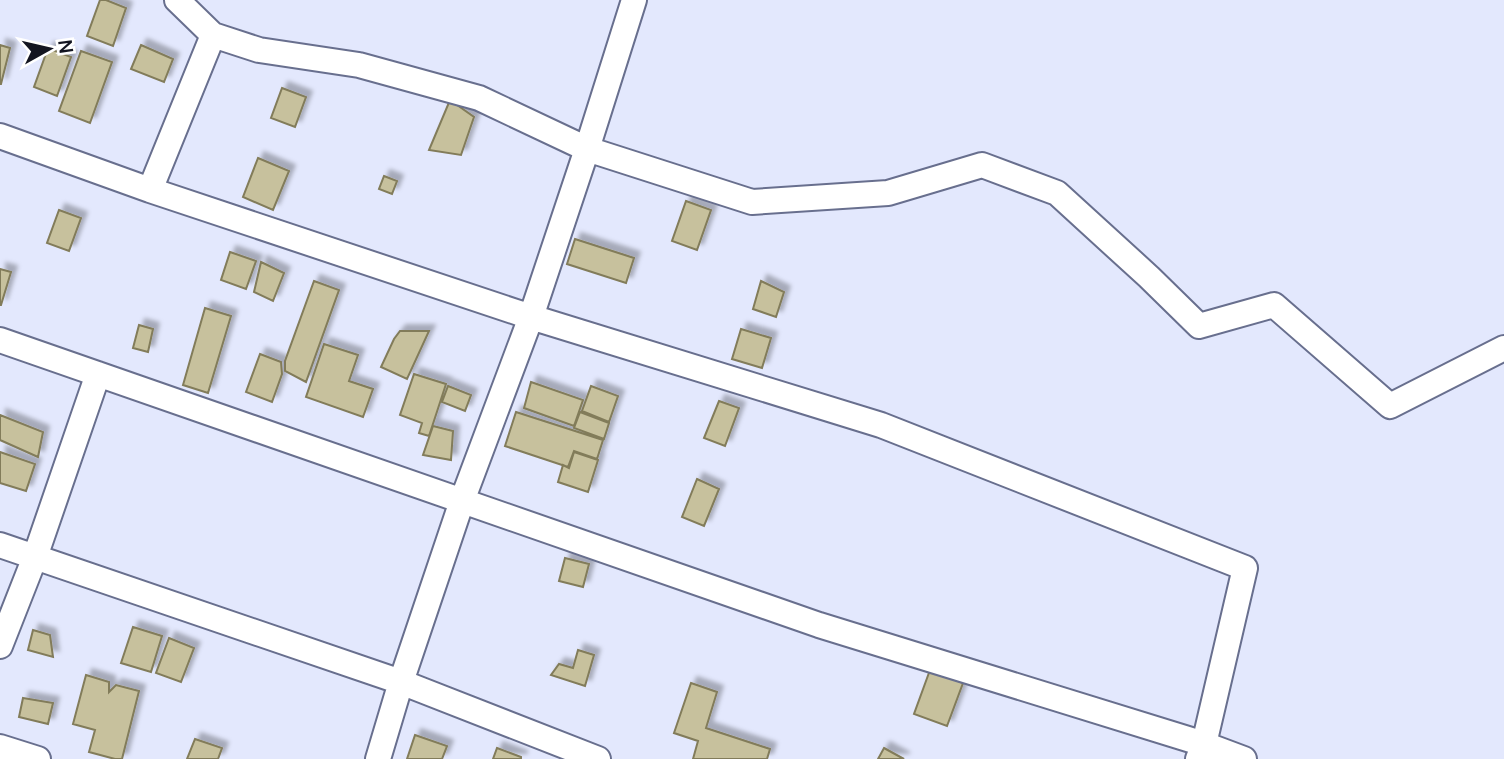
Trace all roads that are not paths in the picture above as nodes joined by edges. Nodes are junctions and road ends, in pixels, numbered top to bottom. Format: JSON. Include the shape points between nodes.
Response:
{"nodes":[{"id":1,"x":177,"y":0,"type":"edge"},
{"id":2,"x":634,"y":0,"type":"edge"},
{"id":3,"x":213,"y":35,"type":"junction"},
{"id":4,"x":0,"y":136,"type":"edge"},
{"id":5,"x":587,"y":149,"type":"junction"},
{"id":6,"x":150,"y":190,"type":"junction"},
{"id":7,"x":531,"y":317,"type":"junction"},
{"id":8,"x":0,"y":340,"type":"edge"},
{"id":9,"x":1504,"y":348,"type":"edge"},
{"id":10,"x":98,"y":374,"type":"junction"},
{"id":11,"x":462,"y":501,"type":"junction"},
{"id":12,"x":0,"y":545,"type":"edge"},
{"id":13,"x":35,"y":557,"type":"junction"},
{"id":14,"x":0,"y":646,"type":"edge"},
{"id":15,"x":401,"y":682,"type":"junction"},
{"id":16,"x":0,"y":747,"type":"edge"},
{"id":17,"x":1201,"y":751,"type":"edge"},
{"id":18,"x":38,"y":759,"type":"edge"},
{"id":19,"x":378,"y":759,"type":"edge"},
{"id":20,"x":598,"y":759,"type":"edge"},
{"id":21,"x":1244,"y":759,"type":"edge"}],
"edges":[{"from":1,"to":3,"type":"street"},
{"from":2,"to":5,"type":"street"},
{"from":3,"to":5,"type":"street","via":[[259,50],[359,65],[479,98]]},
{"from":3,"to":6,"type":"street"},
{"from":4,"to":6,"type":"street"},
{"from":5,"to":7,"type":"street"},
{"from":5,"to":9,"type":"street","via":[[752,202],[888,193],[982,166],[1057,193],[1199,326],[1274,305],[1390,406]]},
{"from":6,"to":7,"type":"street"},
{"from":7,"to":11,"type":"street"},
{"from":7,"to":17,"type":"street","via":[[881,425],[1245,568]]},
{"from":8,"to":10,"type":"street"},
{"from":10,"to":11,"type":"street"},
{"from":10,"to":13,"type":"street"},
{"from":11,"to":15,"type":"street"},
{"from":11,"to":17,"type":"street"},
{"from":12,"to":13,"type":"street"},
{"from":13,"to":14,"type":"street"},
{"from":13,"to":15,"type":"street"},
{"from":15,"to":19,"type":"street"},
{"from":15,"to":20,"type":"street"},
{"from":16,"to":18,"type":"street"},
{"from":17,"to":21,"type":"street"}]}
